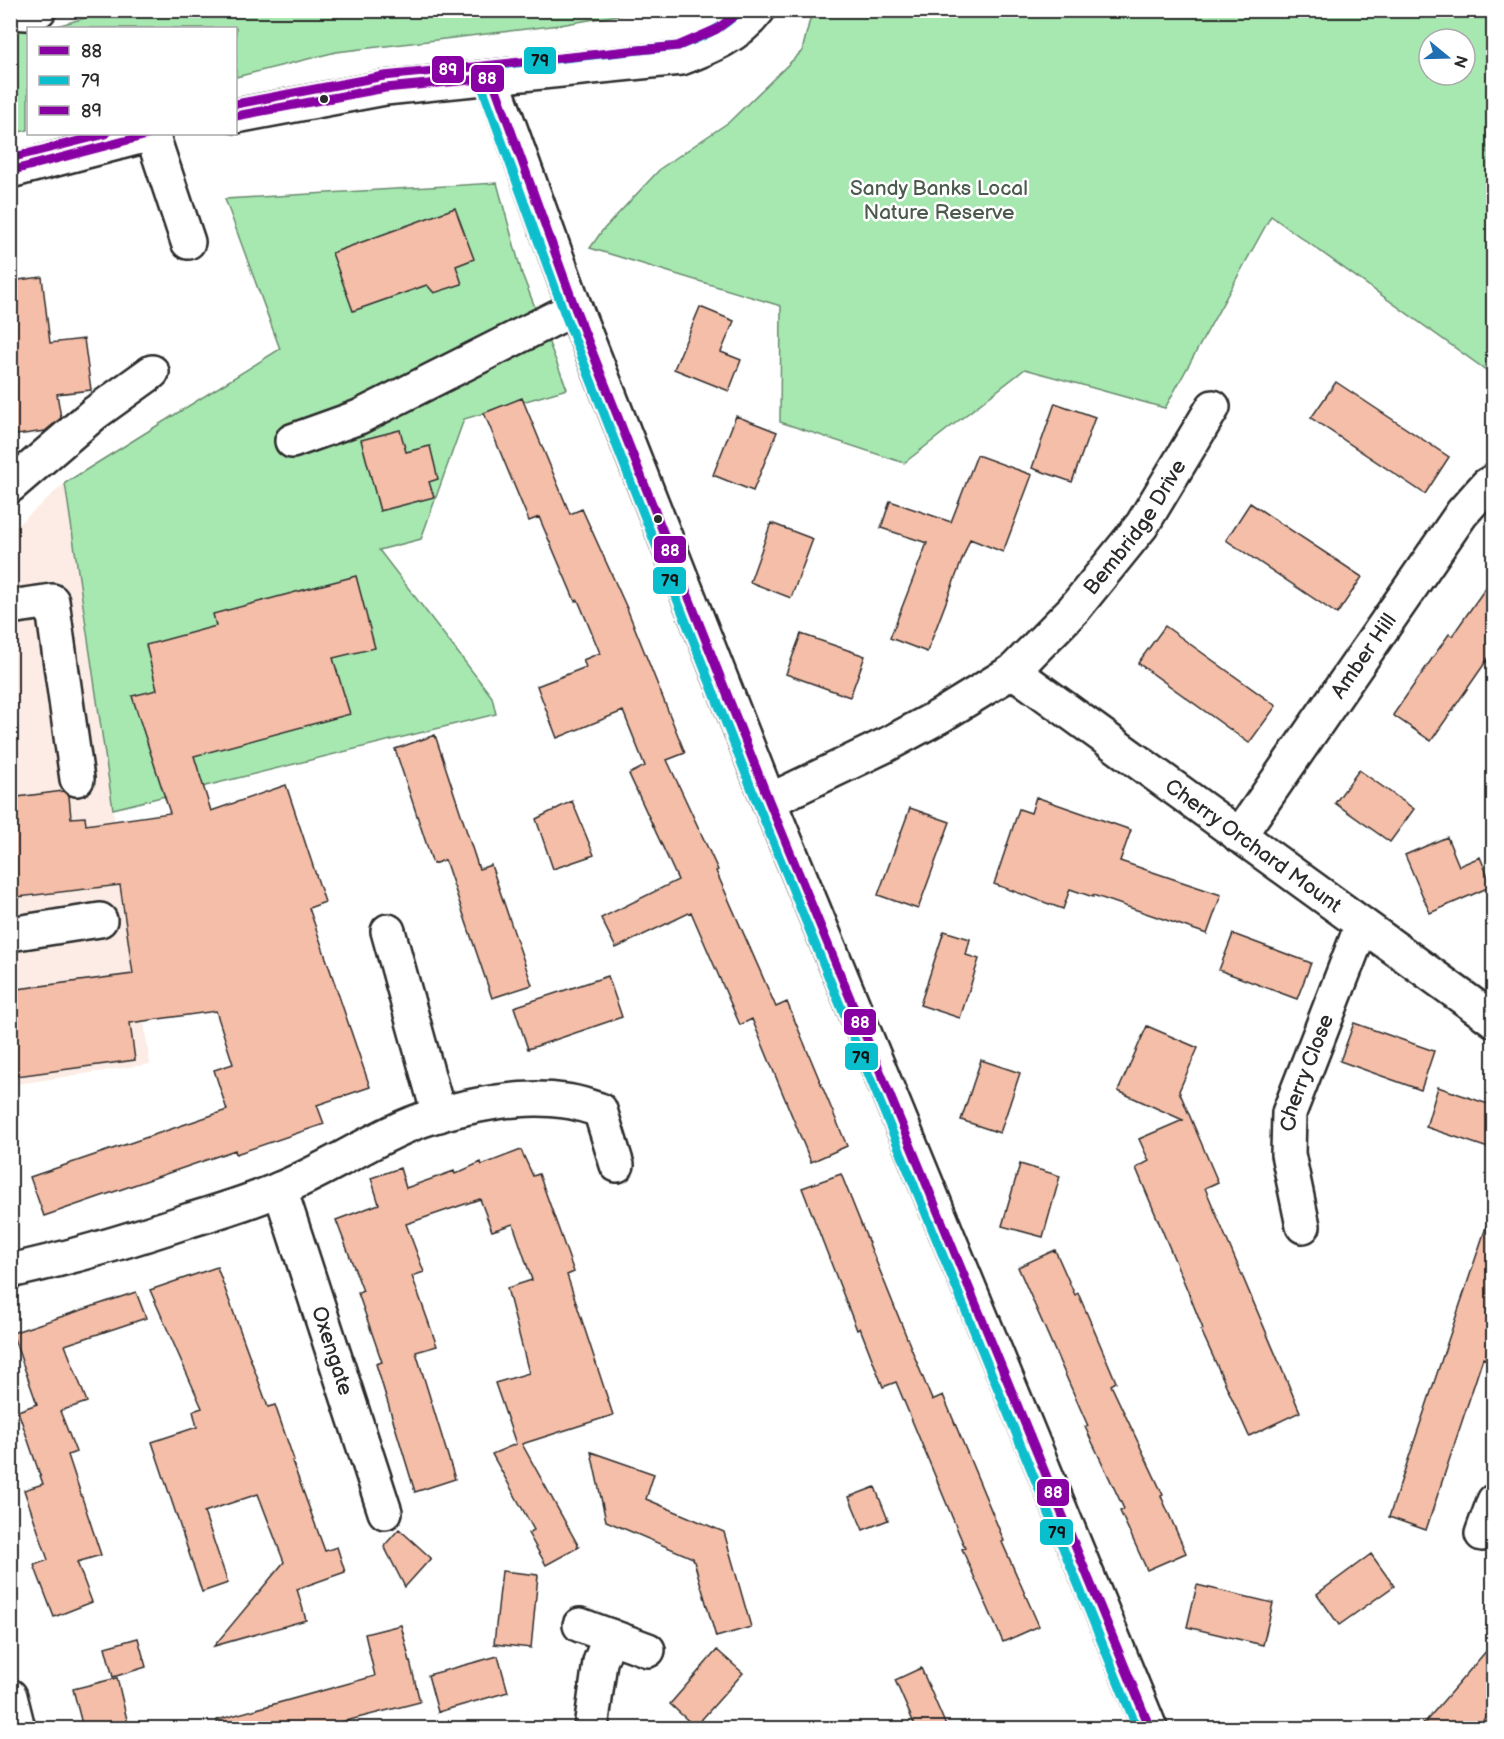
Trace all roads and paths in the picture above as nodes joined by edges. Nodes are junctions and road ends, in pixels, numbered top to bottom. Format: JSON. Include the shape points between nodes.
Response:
{"nodes":[{"id":1,"x":39,"y":10,"type":"edge"},
{"id":2,"x":758,"y":10,"type":"edge"},
{"id":3,"x":10,"y":12,"type":"edge"},
{"id":4,"x":492,"y":78,"type":"junction"},
{"id":5,"x":237,"y":116,"type":"edge"},
{"id":6,"x":148,"y":135,"type":"edge"},
{"id":7,"x":152,"y":135,"type":"edge"},
{"id":8,"x":10,"y":171,"type":"edge"},
{"id":9,"x":188,"y":242,"type":"dead end"},
{"id":10,"x":575,"y":308,"type":"junction"},
{"id":11,"x":152,"y":372,"type":"dead end"},
{"id":12,"x":1213,"y":407,"type":"dead end"},
{"id":13,"x":292,"y":441,"type":"dead end"},
{"id":14,"x":1494,"y":481,"type":"edge"},
{"id":15,"x":10,"y":486,"type":"edge"},
{"id":16,"x":10,"y":607,"type":"edge"},
{"id":17,"x":1013,"y":671,"type":"junction"},
{"id":18,"x":77,"y":779,"type":"dead end"},
{"id":19,"x":769,"y":801,"type":"junction"},
{"id":20,"x":1239,"y":836,"type":"junction"},
{"id":21,"x":100,"y":920,"type":"dead end"},
{"id":22,"x":1362,"y":925,"type":"junction"},
{"id":23,"x":388,"y":931,"type":"dead end"},
{"id":24,"x":10,"y":934,"type":"edge"},
{"id":25,"x":1494,"y":1020,"type":"edge"},
{"id":26,"x":439,"y":1115,"type":"junction"},
{"id":27,"x":617,"y":1165,"type":"dead end"},
{"id":28,"x":280,"y":1189,"type":"junction"},
{"id":29,"x":1303,"y":1226,"type":"dead end"},
{"id":30,"x":10,"y":1271,"type":"edge"},
{"id":31,"x":1494,"y":1502,"type":"edge"},
{"id":32,"x":385,"y":1512,"type":"dead end"},
{"id":33,"x":1482,"y":1534,"type":"dead end"},
{"id":34,"x":648,"y":1650,"type":"dead end"},
{"id":35,"x":10,"y":1696,"type":"edge"},
{"id":36,"x":18,"y":1728,"type":"edge"},
{"id":37,"x":591,"y":1728,"type":"edge"},
{"id":38,"x":1150,"y":1728,"type":"edge"}],
"edges":[{"from":1,"to":3,"type":"street"},
{"from":2,"to":4,"type":"street","via":[[736,32],[681,58]]},
{"from":4,"to":5,"type":"street","via":[[385,88]]},
{"from":4,"to":10,"type":"street"},
{"from":6,"to":8,"type":"street"},
{"from":7,"to":9,"type":"street"},
{"from":10,"to":13,"type":"street","via":[[368,413]]},
{"from":10,"to":19,"type":"street"},
{"from":11,"to":15,"type":"street","via":[[95,413]]},
{"from":12,"to":17,"type":"street","name":"Bembridge Drive","via":[[1142,525],[1074,609]]},
{"from":14,"to":20,"type":"street","name":"Amber Hill","via":[[1462,513]]},
{"from":16,"to":18,"type":"street","via":[[52,601]]},
{"from":17,"to":19,"type":"street","name":"Bembridge Drive","via":[[940,716]]},
{"from":17,"to":20,"type":"street","name":"Cherry Orchard Mount"},
{"from":19,"to":38,"type":"street"},
{"from":20,"to":22,"type":"street","name":"Cherry Orchard Mount"},
{"from":21,"to":24,"type":"street"},
{"from":22,"to":25,"type":"street","name":"Cherry Orchard Mount"},
{"from":22,"to":29,"type":"street","name":"Cherry Close","via":[[1288,1113],[1288,1154]]},
{"from":23,"to":26,"type":"street"},
{"from":26,"to":27,"type":"street","via":[[483,1104],[537,1099],[566,1101],[600,1110]]},
{"from":26,"to":28,"type":"street","via":[[396,1130]]},
{"from":28,"to":30,"type":"street","via":[[126,1241]]},
{"from":28,"to":32,"type":"street","name":"Oxengate"},
{"from":31,"to":33,"type":"street"},
{"from":34,"to":37,"type":"street","via":[[595,1631],[600,1662]]},
{"from":35,"to":36,"type":"street"}]}
